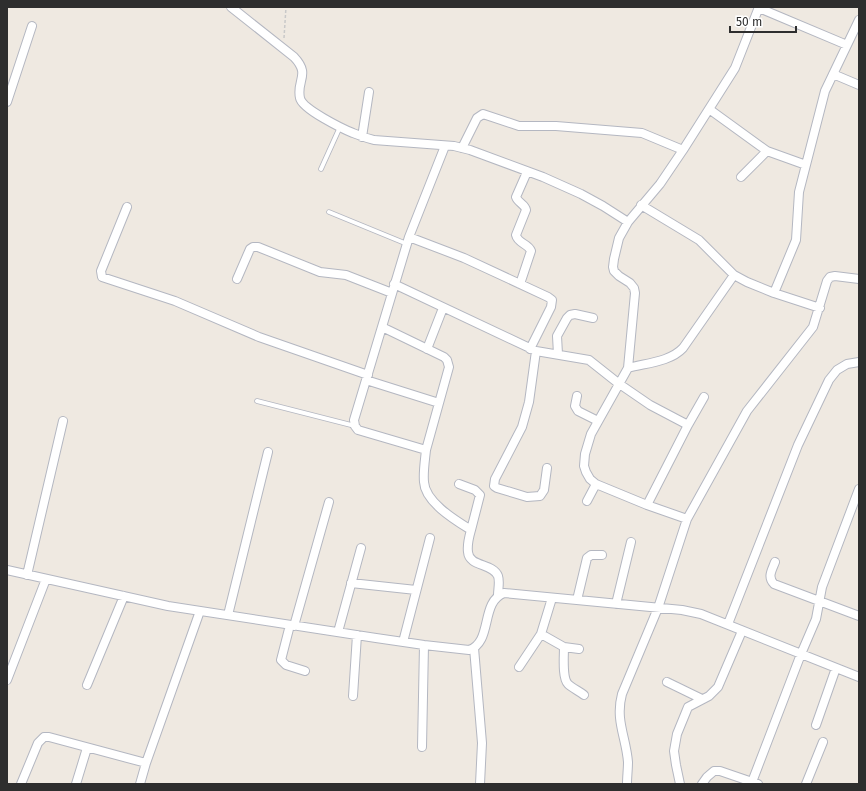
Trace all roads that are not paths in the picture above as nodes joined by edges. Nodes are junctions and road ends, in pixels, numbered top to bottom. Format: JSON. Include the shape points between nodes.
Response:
{"nodes":[{"id":1,"x":231,"y":7,"type":"edge"},
{"id":2,"x":759,"y":8,"type":"edge"},
{"id":3,"x":859,"y":20,"type":"edge"},
{"id":4,"x":32,"y":26,"type":"dead end"},
{"id":5,"x":847,"y":45,"type":"junction"},
{"id":6,"x":833,"y":74,"type":"junction"},
{"id":7,"x":859,"y":85,"type":"edge"},
{"id":8,"x":9,"y":90,"type":"edge"},
{"id":9,"x":369,"y":92,"type":"dead end"},
{"id":10,"x":7,"y":102,"type":"edge"},
{"id":11,"x":709,"y":109,"type":"junction"},
{"id":12,"x":340,"y":127,"type":"junction"},
{"id":13,"x":362,"y":136,"type":"junction"},
{"id":14,"x":445,"y":146,"type":"junction"},
{"id":15,"x":462,"y":148,"type":"junction"},
{"id":16,"x":683,"y":150,"type":"junction"},
{"id":17,"x":767,"y":151,"type":"junction"},
{"id":18,"x":806,"y":165,"type":"junction"},
{"id":19,"x":321,"y":169,"type":"dead end"},
{"id":20,"x":527,"y":172,"type":"junction"},
{"id":21,"x":741,"y":177,"type":"dead end"},
{"id":22,"x":641,"y":205,"type":"junction"},
{"id":23,"x":128,"y":207,"type":"dead end"},
{"id":24,"x":328,"y":212,"type":"dead end"},
{"id":25,"x":628,"y":222,"type":"junction"},
{"id":26,"x":408,"y":240,"type":"junction"},
{"id":27,"x":734,"y":275,"type":"junction"},
{"id":28,"x":859,"y":278,"type":"edge"},
{"id":29,"x":237,"y":279,"type":"dead end"},
{"id":30,"x":394,"y":284,"type":"junction"},
{"id":31,"x":520,"y":284,"type":"junction"},
{"id":32,"x":392,"y":293,"type":"junction"},
{"id":33,"x":774,"y":293,"type":"junction"},
{"id":34,"x":443,"y":308,"type":"junction"},
{"id":35,"x":820,"y":308,"type":"junction"},
{"id":36,"x":593,"y":318,"type":"dead end"},
{"id":37,"x":382,"y":327,"type":"junction"},
{"id":38,"x":427,"y":349,"type":"junction"},
{"id":39,"x":533,"y":350,"type":"junction"},
{"id":40,"x":558,"y":354,"type":"junction"},
{"id":41,"x":859,"y":362,"type":"edge"},
{"id":42,"x":628,"y":368,"type":"junction"},
{"id":43,"x":367,"y":377,"type":"junction"},
{"id":44,"x":618,"y":383,"type":"junction"},
{"id":45,"x":577,"y":396,"type":"dead end"},
{"id":46,"x":704,"y":397,"type":"dead end"},
{"id":47,"x":258,"y":401,"type":"dead end"},
{"id":48,"x":439,"y":403,"type":"junction"},
{"id":49,"x":63,"y":421,"type":"dead end"},
{"id":50,"x":598,"y":421,"type":"junction"},
{"id":51,"x":688,"y":425,"type":"junction"},
{"id":52,"x":355,"y":426,"type":"junction"},
{"id":53,"x":426,"y":450,"type":"junction"},
{"id":54,"x":268,"y":452,"type":"dead end"},
{"id":55,"x":547,"y":468,"type":"dead end"},
{"id":56,"x":460,"y":484,"type":"dead end"},
{"id":57,"x":596,"y":484,"type":"junction"},
{"id":58,"x":859,"y":489,"type":"edge"},
{"id":59,"x":587,"y":500,"type":"dead end"},
{"id":60,"x":329,"y":502,"type":"dead end"},
{"id":61,"x":647,"y":505,"type":"junction"},
{"id":62,"x":687,"y":520,"type":"junction"},
{"id":63,"x":471,"y":530,"type":"junction"},
{"id":64,"x":430,"y":538,"type":"dead end"},
{"id":65,"x":630,"y":542,"type":"dead end"},
{"id":66,"x":361,"y":548,"type":"dead end"},
{"id":67,"x":602,"y":555,"type":"dead end"},
{"id":68,"x":775,"y":562,"type":"dead end"},
{"id":69,"x":7,"y":570,"type":"edge"},
{"id":70,"x":27,"y":575,"type":"junction"},
{"id":71,"x":46,"y":579,"type":"junction"},
{"id":72,"x":351,"y":583,"type":"junction"},
{"id":73,"x":416,"y":590,"type":"junction"},
{"id":74,"x":498,"y":595,"type":"junction"},
{"id":75,"x":124,"y":596,"type":"junction"},
{"id":76,"x":552,"y":598,"type":"junction"},
{"id":77,"x":577,"y":600,"type":"junction"},
{"id":78,"x":819,"y":600,"type":"junction"},
{"id":79,"x":616,"y":604,"type":"junction"},
{"id":80,"x":658,"y":608,"type":"junction"},
{"id":81,"x":200,"y":611,"type":"junction"},
{"id":82,"x":228,"y":615,"type":"junction"},
{"id":83,"x":859,"y":616,"type":"edge"},
{"id":84,"x":728,"y":624,"type":"junction"},
{"id":85,"x":292,"y":625,"type":"junction"},
{"id":86,"x":742,"y":631,"type":"junction"},
{"id":87,"x":338,"y":632,"type":"junction"},
{"id":88,"x":542,"y":634,"type":"junction"},
{"id":89,"x":357,"y":635,"type":"junction"},
{"id":90,"x":403,"y":642,"type":"junction"},
{"id":91,"x":424,"y":645,"type":"junction"},
{"id":92,"x":564,"y":647,"type":"junction"},
{"id":93,"x":474,"y":648,"type":"junction"},
{"id":94,"x":579,"y":649,"type":"dead end"},
{"id":95,"x":800,"y":654,"type":"junction"},
{"id":96,"x":519,"y":667,"type":"dead end"},
{"id":97,"x":836,"y":668,"type":"junction"},
{"id":98,"x":305,"y":671,"type":"dead end"},
{"id":99,"x":859,"y":677,"type":"edge"},
{"id":100,"x":7,"y":680,"type":"edge"},
{"id":101,"x":667,"y":682,"type":"dead end"},
{"id":102,"x":87,"y":685,"type":"dead end"},
{"id":103,"x":584,"y":695,"type":"dead end"},
{"id":104,"x":353,"y":696,"type":"dead end"},
{"id":105,"x":702,"y":699,"type":"junction"},
{"id":106,"x":816,"y":725,"type":"dead end"},
{"id":107,"x":823,"y":742,"type":"dead end"},
{"id":108,"x":87,"y":748,"type":"junction"},
{"id":109,"x":422,"y":748,"type":"dead end"},
{"id":110,"x":146,"y":763,"type":"junction"},
{"id":111,"x":755,"y":783,"type":"edge"},
{"id":112,"x":21,"y":784,"type":"edge"},
{"id":113,"x":76,"y":784,"type":"edge"},
{"id":114,"x":140,"y":784,"type":"edge"},
{"id":115,"x":480,"y":784,"type":"edge"},
{"id":116,"x":626,"y":784,"type":"edge"},
{"id":117,"x":680,"y":784,"type":"edge"},
{"id":118,"x":702,"y":784,"type":"edge"},
{"id":119,"x":806,"y":784,"type":"edge"}],
"edges":[{"from":1,"to":12,"type":"street","via":[[294,57],[302,68],[302,102]]},
{"from":2,"to":5,"type":"street"},
{"from":2,"to":11,"type":"street","via":[[735,68]]},
{"from":3,"to":5,"type":"street"},
{"from":4,"to":8,"type":"street"},
{"from":5,"to":6,"type":"street"},
{"from":6,"to":7,"type":"street"},
{"from":6,"to":18,"type":"street","via":[[825,91]]},
{"from":8,"to":10,"type":"street"},
{"from":9,"to":13,"type":"street"},
{"from":11,"to":16,"type":"street"},
{"from":11,"to":17,"type":"street"},
{"from":12,"to":13,"type":"street"},
{"from":12,"to":19,"type":"lane"},
{"from":13,"to":14,"type":"street","via":[[390,142]]},
{"from":14,"to":15,"type":"street"},
{"from":14,"to":26,"type":"street"},
{"from":15,"to":16,"type":"street","via":[[477,118],[483,114],[519,126],[556,126],[642,133]]},
{"from":15,"to":20,"type":"street"},
{"from":16,"to":22,"type":"street","via":[[660,184]]},
{"from":17,"to":18,"type":"street"},
{"from":17,"to":21,"type":"street"},
{"from":18,"to":33,"type":"street","via":[[799,192],[796,240]]},
{"from":20,"to":25,"type":"street","via":[[593,201]]},
{"from":20,"to":31,"type":"street","via":[[516,197],[526,207],[516,236],[519,242],[531,251]]},
{"from":22,"to":25,"type":"street"},
{"from":22,"to":27,"type":"street","via":[[699,240]]},
{"from":23,"to":43,"type":"street","via":[[101,271],[102,277],[170,300],[259,337]]},
{"from":24,"to":26,"type":"lane"},
{"from":25,"to":42,"type":"street","via":[[619,238],[613,267],[619,276],[630,283],[635,293]]},
{"from":26,"to":30,"type":"street"},
{"from":26,"to":31,"type":"street","via":[[464,258]]},
{"from":27,"to":33,"type":"street"},
{"from":27,"to":42,"type":"street","via":[[677,354]]},
{"from":28,"to":35,"type":"street","via":[[830,277]]},
{"from":29,"to":32,"type":"street","via":[[250,249],[258,247],[320,272],[346,275]]},
{"from":30,"to":32,"type":"street"},
{"from":30,"to":34,"type":"street"},
{"from":31,"to":39,"type":"street","via":[[552,300]]},
{"from":32,"to":37,"type":"street"},
{"from":33,"to":35,"type":"street"},
{"from":34,"to":38,"type":"street"},
{"from":34,"to":39,"type":"street"},
{"from":35,"to":62,"type":"street","via":[[811,332],[747,412]]},
{"from":36,"to":40,"type":"street","via":[[575,314],[567,318],[557,336]]},
{"from":37,"to":38,"type":"street"},
{"from":37,"to":43,"type":"street"},
{"from":38,"to":48,"type":"street","via":[[444,357],[449,363]]},
{"from":39,"to":40,"type":"street"},
{"from":39,"to":55,"type":"street","via":[[529,402],[522,427],[495,479],[494,486],[527,497],[540,496],[544,490]]},
{"from":40,"to":44,"type":"street","via":[[589,360]]},
{"from":41,"to":84,"type":"street","via":[[847,364],[837,370],[829,380],[798,445]]},
{"from":42,"to":44,"type":"street"},
{"from":43,"to":48,"type":"street"},
{"from":43,"to":52,"type":"street","via":[[354,420]]},
{"from":44,"to":50,"type":"street"},
{"from":44,"to":51,"type":"street","via":[[650,405]]},
{"from":45,"to":50,"type":"street","via":[[575,406],[578,411]]},
{"from":46,"to":51,"type":"street"},
{"from":47,"to":52,"type":"lane"},
{"from":48,"to":53,"type":"street"},
{"from":49,"to":70,"type":"street"},
{"from":50,"to":57,"type":"street","via":[[586,446],[584,466],[590,479]]},
{"from":51,"to":61,"type":"street"},
{"from":52,"to":53,"type":"street","via":[[358,430]]},
{"from":53,"to":63,"type":"street","via":[[425,490],[445,512]]},
{"from":54,"to":82,"type":"street"},
{"from":56,"to":63,"type":"street","via":[[480,495]]},
{"from":57,"to":59,"type":"street"},
{"from":57,"to":61,"type":"street"},
{"from":58,"to":78,"type":"street"},
{"from":60,"to":85,"type":"street"},
{"from":61,"to":62,"type":"street"},
{"from":62,"to":80,"type":"street"},
{"from":63,"to":74,"type":"street","via":[[468,553],[470,558],[497,574]]},
{"from":64,"to":73,"type":"street"},
{"from":65,"to":79,"type":"street"},
{"from":66,"to":72,"type":"street"},
{"from":67,"to":77,"type":"street","via":[[591,555],[587,558]]},
{"from":68,"to":78,"type":"street","via":[[770,577],[774,584]]},
{"from":69,"to":70,"type":"street"},
{"from":70,"to":71,"type":"street"},
{"from":71,"to":75,"type":"street"},
{"from":71,"to":100,"type":"street"},
{"from":72,"to":73,"type":"street"},
{"from":72,"to":87,"type":"street"},
{"from":73,"to":90,"type":"street"},
{"from":74,"to":76,"type":"street","via":[[509,593]]},
{"from":74,"to":93,"type":"street","via":[[493,600],[482,637]]},
{"from":75,"to":81,"type":"street"},
{"from":75,"to":102,"type":"street"},
{"from":76,"to":77,"type":"street"},
{"from":76,"to":88,"type":"street"},
{"from":77,"to":79,"type":"street"},
{"from":78,"to":83,"type":"street"},
{"from":78,"to":95,"type":"street","via":[[816,619]]},
{"from":79,"to":80,"type":"street"},
{"from":80,"to":84,"type":"street","via":[[693,612]]},
{"from":80,"to":116,"type":"street","via":[[619,705],[628,762]]},
{"from":81,"to":82,"type":"street"},
{"from":81,"to":110,"type":"street"},
{"from":82,"to":85,"type":"street"},
{"from":84,"to":86,"type":"street"},
{"from":85,"to":87,"type":"street"},
{"from":85,"to":98,"type":"street","via":[[281,660],[286,665]]},
{"from":86,"to":95,"type":"street"},
{"from":86,"to":105,"type":"street","via":[[718,687]]},
{"from":87,"to":89,"type":"street"},
{"from":88,"to":92,"type":"street"},
{"from":88,"to":96,"type":"street"},
{"from":89,"to":90,"type":"street"},
{"from":89,"to":104,"type":"street"},
{"from":90,"to":91,"type":"street"},
{"from":91,"to":93,"type":"street","via":[[468,650]]},
{"from":91,"to":109,"type":"street"},
{"from":92,"to":94,"type":"street"},
{"from":92,"to":103,"type":"street","via":[[566,681]]},
{"from":93,"to":115,"type":"street","via":[[482,743]]},
{"from":95,"to":97,"type":"street"},
{"from":95,"to":111,"type":"street"},
{"from":97,"to":99,"type":"street"},
{"from":97,"to":106,"type":"street"},
{"from":101,"to":105,"type":"street"},
{"from":105,"to":117,"type":"street","via":[[688,707],[675,743]]},
{"from":107,"to":119,"type":"street"},
{"from":108,"to":110,"type":"street"},
{"from":108,"to":112,"type":"street","via":[[44,737],[26,769]]},
{"from":108,"to":113,"type":"street"},
{"from":110,"to":114,"type":"street"},
{"from":111,"to":118,"type":"street","via":[[714,771]]}]}
